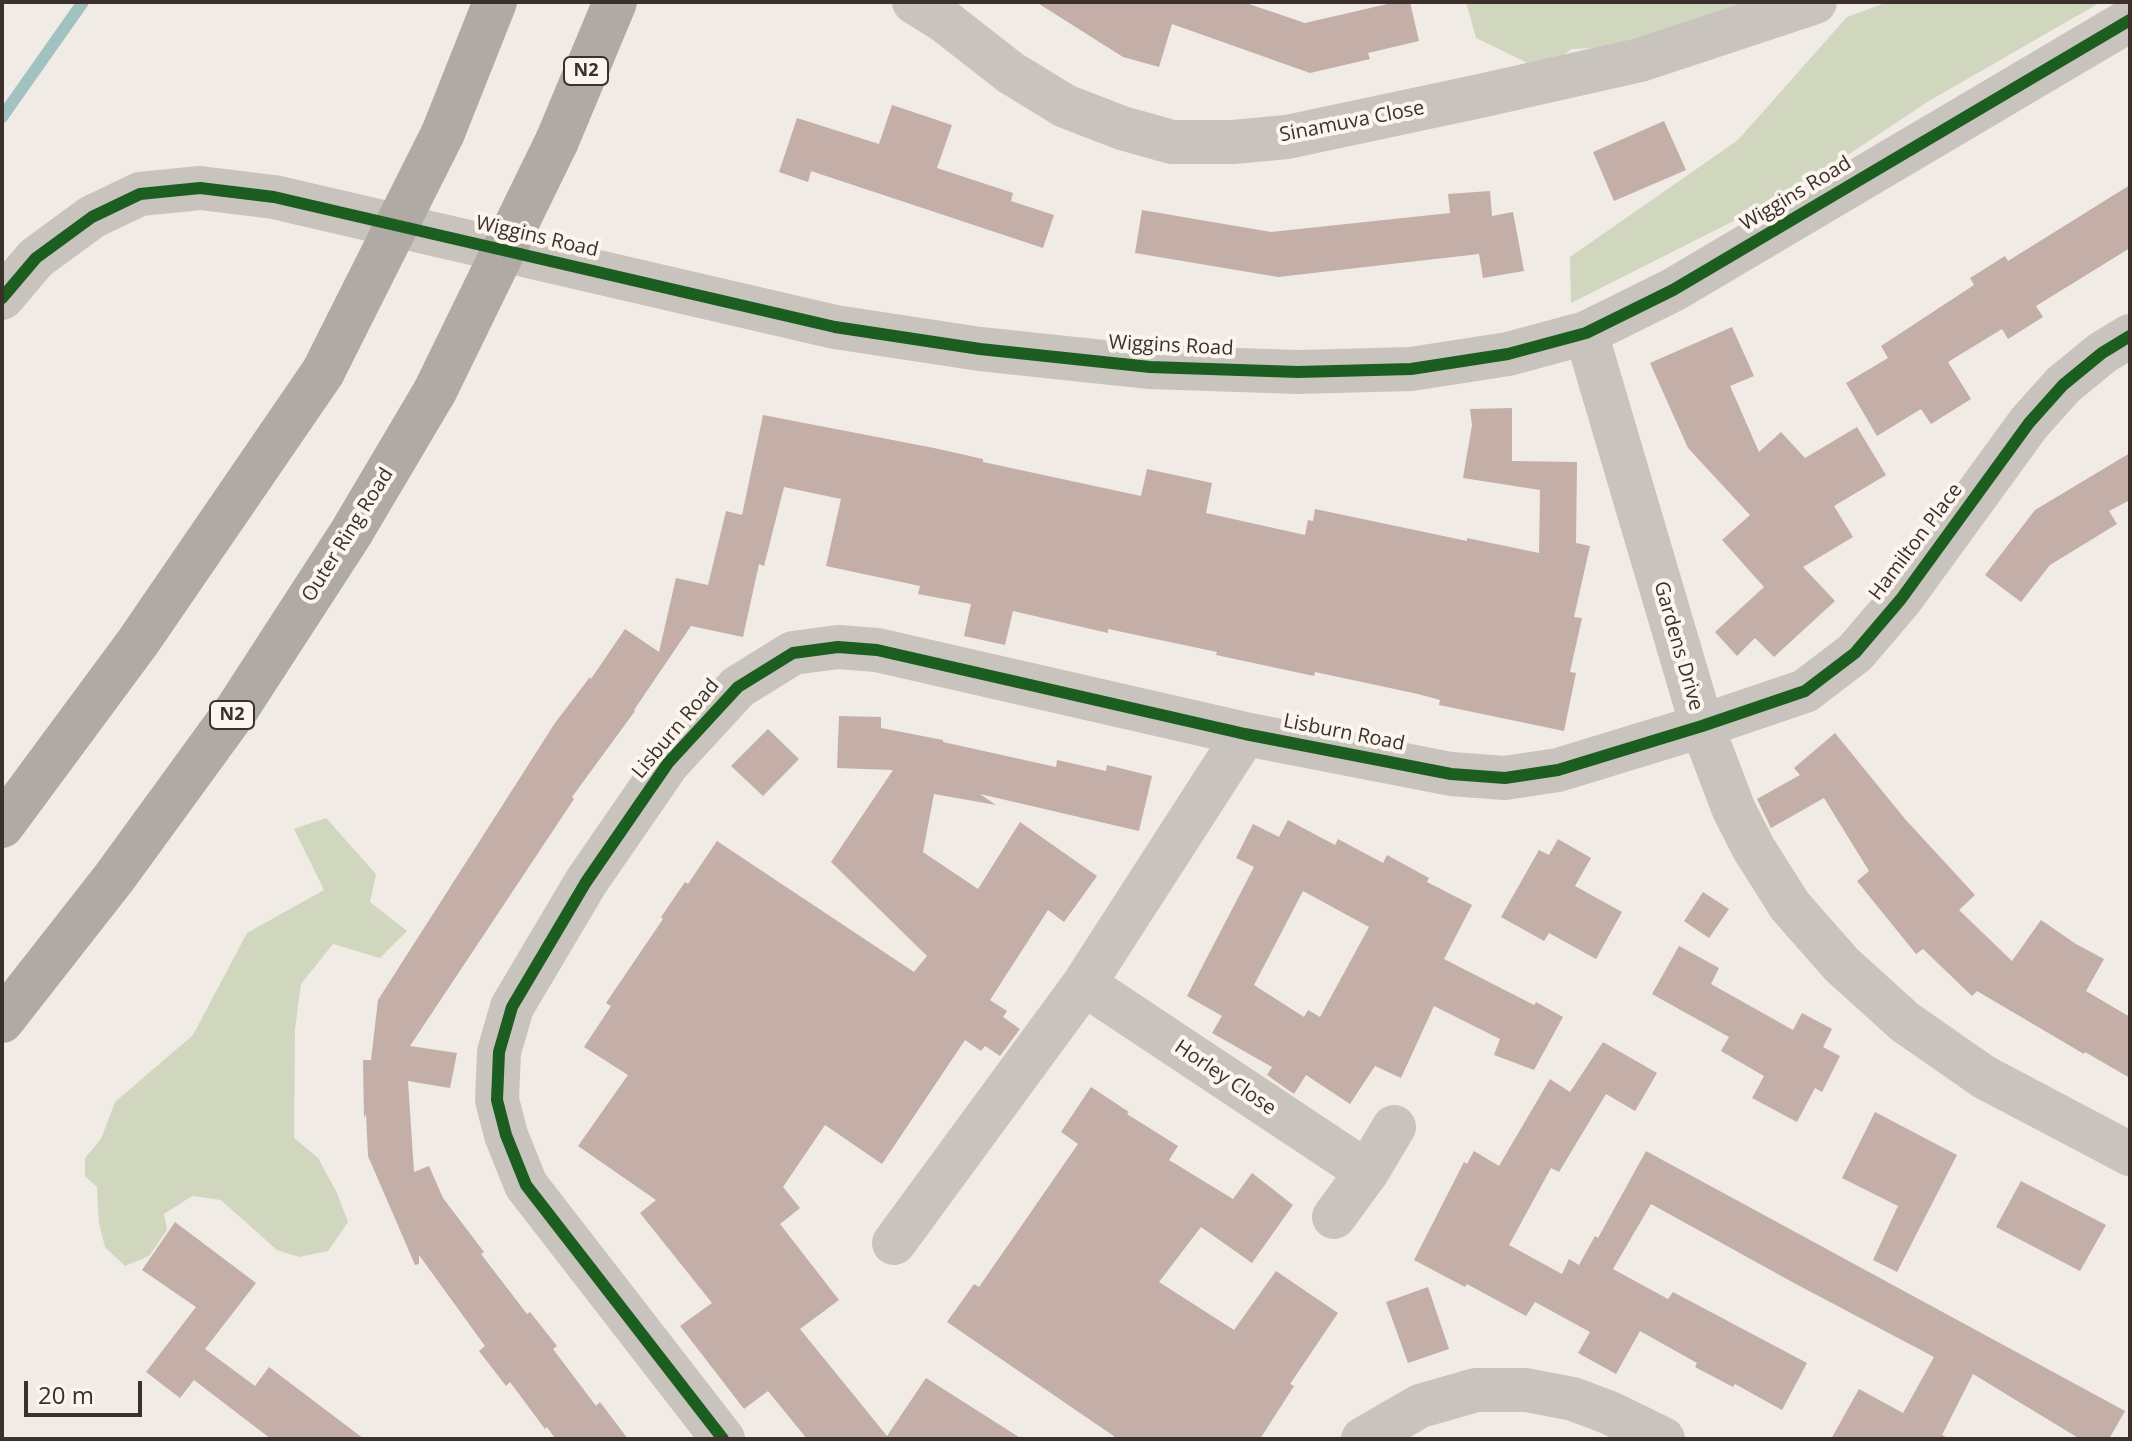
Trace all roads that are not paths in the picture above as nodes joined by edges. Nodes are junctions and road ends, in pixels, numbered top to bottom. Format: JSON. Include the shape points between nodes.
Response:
{"nodes":[{"id":1,"x":495,"y":2,"type":"edge"},
{"id":2,"x":615,"y":2,"type":"edge"},
{"id":3,"x":914,"y":2,"type":"edge"},
{"id":4,"x":1815,"y":2,"type":"edge"},
{"id":5,"x":2130,"y":20,"type":"edge"},
{"id":6,"x":2,"y":298,"type":"edge"},
{"id":7,"x":1586,"y":333,"type":"junction"},
{"id":8,"x":2130,"y":336,"type":"edge"},
{"id":9,"x":1702,"y":726,"type":"junction"},
{"id":10,"x":1245,"y":734,"type":"junction"},
{"id":11,"x":2,"y":826,"type":"edge"},
{"id":12,"x":1084,"y":984,"type":"junction"},
{"id":13,"x":2,"y":1021,"type":"edge"},
{"id":14,"x":1394,"y":1127,"type":"dead end"},
{"id":15,"x":2130,"y":1154,"type":"edge"},
{"id":16,"x":1367,"y":1172,"type":"junction"},
{"id":17,"x":1334,"y":1217,"type":"dead end"},
{"id":18,"x":894,"y":1243,"type":"dead end"},
{"id":19,"x":723,"y":1439,"type":"edge"},
{"id":20,"x":1363,"y":1439,"type":"edge"},
{"id":21,"x":1663,"y":1439,"type":"edge"}],
"edges":[{"from":1,"to":11,"type":"highway","bridge":true,"via":[[443,133],[323,372],[138,642]]},
{"from":2,"to":13,"type":"highway","name":"Outer Ring Road","number":"N2","bridge":true,"via":[[557,141],[435,391],[351,533],[237,709]]},
{"from":3,"to":4,"type":"street","name":"Sinamuva Close","via":[[1065,106],[1172,142],[1233,142],[1287,137],[1640,60]]},
{"from":5,"to":7,"type":"street","name":"Wiggins Road","via":[[1673,290]]},
{"from":6,"to":7,"type":"street","name":"Wiggins Road","via":[[36,258],[92,217],[140,194],[200,188],[274,197],[835,327],[1150,367],[1411,369],[1508,354]]},
{"from":7,"to":9,"type":"street","name":"Gardens Drive"},
{"from":8,"to":9,"type":"street","name":"Hamilton Place","via":[[2063,385],[2029,423],[1901,599],[1855,653],[1805,691]]},
{"from":9,"to":10,"type":"street","name":"Lisburn Road","via":[[1558,770],[1505,778],[1451,774]]},
{"from":9,"to":15,"type":"street","name":"Gardens Drive","via":[[1754,849],[1790,906],[1842,965],[1905,1022],[1984,1077]]},
{"from":10,"to":12,"type":"street"},
{"from":10,"to":19,"type":"street","name":"Lisburn Road","via":[[877,650],[838,647],[793,653],[738,687],[668,763],[586,882],[512,1007],[499,1052],[497,1100],[526,1185]]},
{"from":12,"to":16,"type":"street","name":"Horley Close"},
{"from":12,"to":18,"type":"street"},
{"from":14,"to":16,"type":"street"},
{"from":16,"to":17,"type":"street"},
{"from":20,"to":21,"type":"street","via":[[1420,1406],[1476,1390],[1573,1399]]}]}
